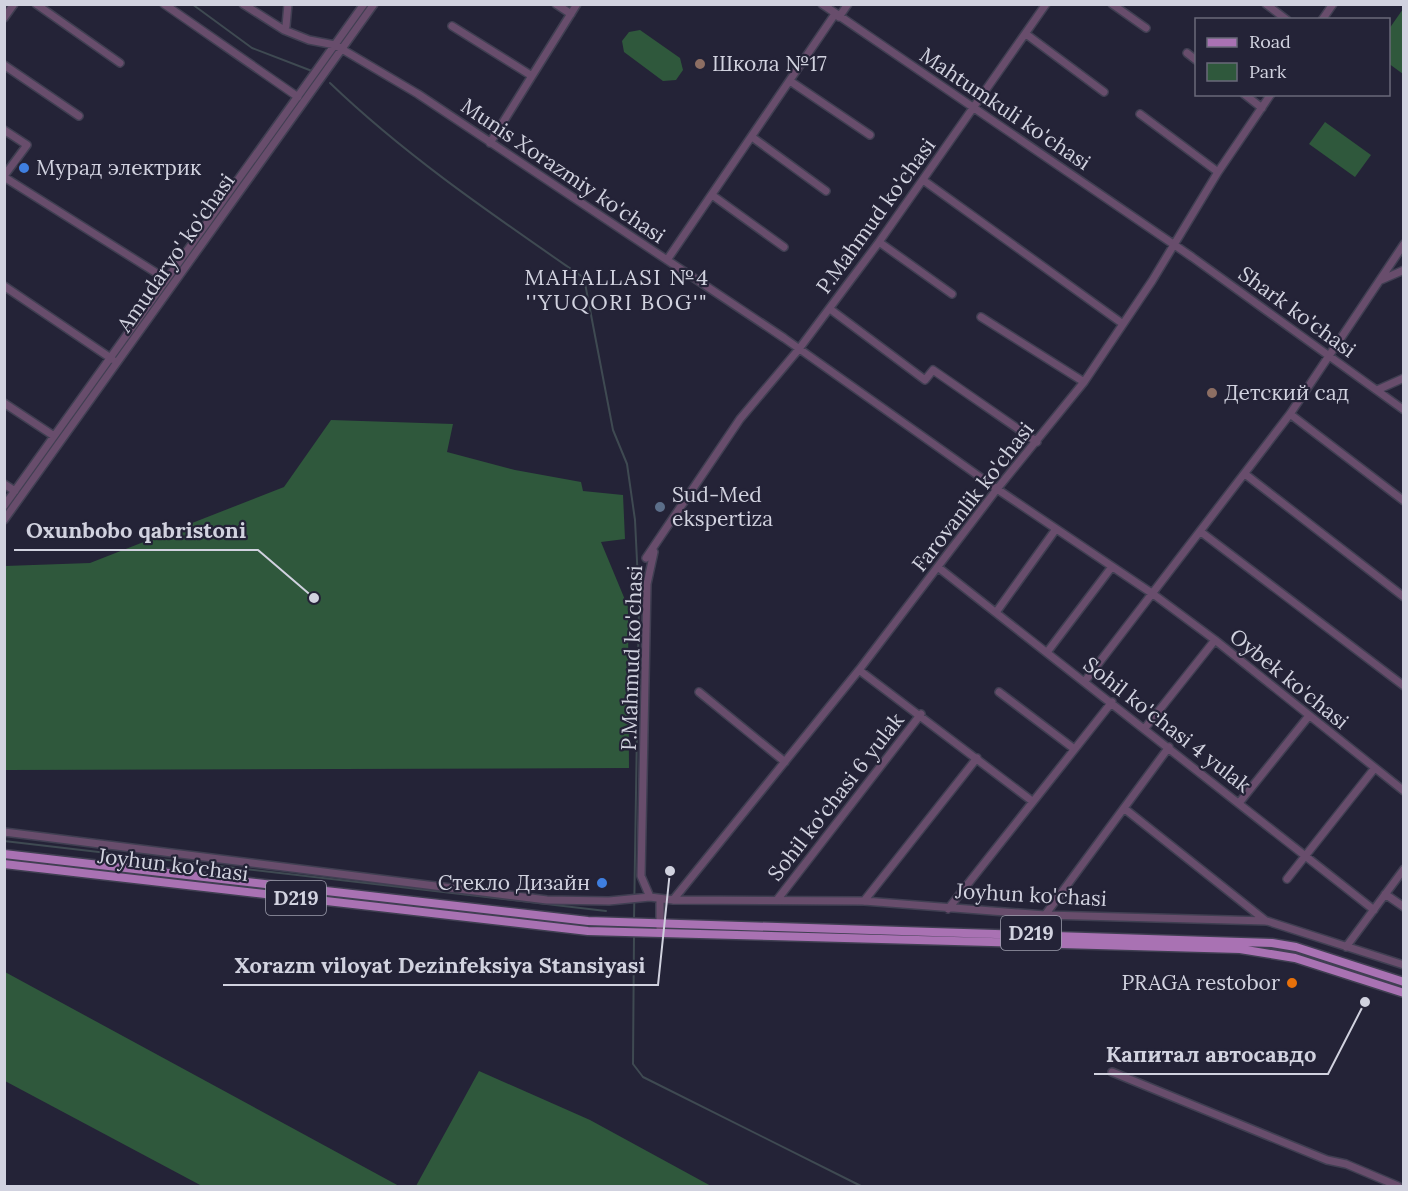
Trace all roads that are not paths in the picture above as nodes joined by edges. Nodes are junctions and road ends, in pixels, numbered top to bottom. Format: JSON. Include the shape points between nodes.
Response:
{"nodes":[{"id":1,"x":14,"y":4,"type":"edge"},
{"id":2,"x":36,"y":4,"type":"edge"},
{"id":3,"x":164,"y":4,"type":"edge"},
{"id":4,"x":243,"y":4,"type":"edge"},
{"id":5,"x":288,"y":4,"type":"edge"},
{"id":6,"x":364,"y":4,"type":"edge"},
{"id":7,"x":374,"y":4,"type":"edge"},
{"id":8,"x":556,"y":4,"type":"edge"},
{"id":9,"x":577,"y":4,"type":"edge"},
{"id":10,"x":822,"y":4,"type":"edge"},
{"id":11,"x":848,"y":4,"type":"edge"},
{"id":12,"x":1046,"y":4,"type":"edge"},
{"id":13,"x":1112,"y":4,"type":"edge"},
{"id":14,"x":1266,"y":4,"type":"edge"},
{"id":15,"x":1333,"y":4,"type":"edge"},
{"id":16,"x":571,"y":14,"type":"junction"},
{"id":17,"x":837,"y":15,"type":"junction"},
{"id":18,"x":4,"y":18,"type":"edge"},
{"id":19,"x":1284,"y":18,"type":"edge"},
{"id":20,"x":1323,"y":18,"type":"edge"},
{"id":21,"x":286,"y":26,"type":"dead end"},
{"id":22,"x":452,"y":26,"type":"dead end"},
{"id":23,"x":1146,"y":28,"type":"dead end"},
{"id":24,"x":1026,"y":34,"type":"junction"},
{"id":25,"x":339,"y":47,"type":"junction"},
{"id":26,"x":1187,"y":53,"type":"dead end"},
{"id":27,"x":1195,"y":59,"type":"edge"},
{"id":28,"x":120,"y":63,"type":"dead end"},
{"id":29,"x":4,"y":65,"type":"edge"},
{"id":30,"x":532,"y":76,"type":"junction"},
{"id":31,"x":790,"y":81,"type":"junction"},
{"id":32,"x":1104,"y":92,"type":"dead end"},
{"id":33,"x":1247,"y":96,"type":"edge"},
{"id":34,"x":1270,"y":96,"type":"edge"},
{"id":35,"x":298,"y":98,"type":"junction"},
{"id":36,"x":975,"y":107,"type":"junction"},
{"id":37,"x":1262,"y":108,"type":"junction"},
{"id":38,"x":1140,"y":114,"type":"dead end"},
{"id":39,"x":79,"y":116,"type":"dead end"},
{"id":40,"x":4,"y":130,"type":"edge"},
{"id":41,"x":870,"y":135,"type":"dead end"},
{"id":42,"x":752,"y":137,"type":"junction"},
{"id":43,"x":490,"y":144,"type":"junction"},
{"id":44,"x":1218,"y":172,"type":"junction"},
{"id":45,"x":4,"y":177,"type":"edge"},
{"id":46,"x":923,"y":180,"type":"junction"},
{"id":47,"x":826,"y":191,"type":"dead end"},
{"id":48,"x":712,"y":195,"type":"junction"},
{"id":49,"x":879,"y":242,"type":"junction"},
{"id":50,"x":1172,"y":244,"type":"junction"},
{"id":51,"x":1404,"y":244,"type":"edge"},
{"id":52,"x":784,"y":247,"type":"dead end"},
{"id":53,"x":667,"y":260,"type":"junction"},
{"id":54,"x":1404,"y":270,"type":"edge"},
{"id":55,"x":166,"y":279,"type":"junction"},
{"id":56,"x":1380,"y":280,"type":"junction"},
{"id":57,"x":4,"y":286,"type":"edge"},
{"id":58,"x":952,"y":294,"type":"dead end"},
{"id":59,"x":830,"y":309,"type":"junction"},
{"id":60,"x":981,"y":318,"type":"dead end"},
{"id":61,"x":1123,"y":324,"type":"junction"},
{"id":62,"x":800,"y":349,"type":"junction"},
{"id":63,"x":1331,"y":356,"type":"junction"},
{"id":64,"x":110,"y":357,"type":"junction"},
{"id":65,"x":118,"y":363,"type":"junction"},
{"id":66,"x":1404,"y":378,"type":"edge"},
{"id":67,"x":1084,"y":382,"type":"junction"},
{"id":68,"x":1377,"y":390,"type":"junction"},
{"id":69,"x":4,"y":403,"type":"edge"},
{"id":70,"x":1404,"y":410,"type":"edge"},
{"id":71,"x":1290,"y":414,"type":"junction"},
{"id":72,"x":54,"y":436,"type":"junction"},
{"id":73,"x":725,"y":440,"type":"junction"},
{"id":74,"x":1037,"y":442,"type":"junction"},
{"id":75,"x":1245,"y":474,"type":"junction"},
{"id":76,"x":4,"y":484,"type":"edge"},
{"id":77,"x":997,"y":489,"type":"junction"},
{"id":78,"x":15,"y":491,"type":"junction"},
{"id":79,"x":1404,"y":501,"type":"edge"},
{"id":80,"x":4,"y":506,"type":"edge"},
{"id":81,"x":4,"y":520,"type":"edge"},
{"id":82,"x":1056,"y":529,"type":"junction"},
{"id":83,"x":1201,"y":532,"type":"junction"},
{"id":84,"x":646,"y":558,"type":"dead end"},
{"id":85,"x":939,"y":568,"type":"junction"},
{"id":86,"x":1111,"y":568,"type":"junction"},
{"id":87,"x":1153,"y":594,"type":"junction"},
{"id":88,"x":1404,"y":597,"type":"edge"},
{"id":89,"x":997,"y":611,"type":"junction"},
{"id":90,"x":1215,"y":640,"type":"junction"},
{"id":91,"x":1048,"y":651,"type":"junction"},
{"id":92,"x":860,"y":670,"type":"junction"},
{"id":93,"x":1085,"y":681,"type":"junction"},
{"id":94,"x":1404,"y":686,"type":"edge"},
{"id":95,"x":699,"y":692,"type":"dead end"},
{"id":96,"x":999,"y":692,"type":"dead end"},
{"id":97,"x":1112,"y":702,"type":"junction"},
{"id":98,"x":921,"y":714,"type":"junction"},
{"id":99,"x":1308,"y":717,"type":"junction"},
{"id":100,"x":1145,"y":728,"type":"junction"},
{"id":101,"x":1169,"y":747,"type":"junction"},
{"id":102,"x":1073,"y":748,"type":"junction"},
{"id":103,"x":977,"y":758,"type":"junction"},
{"id":104,"x":785,"y":762,"type":"junction"},
{"id":105,"x":1374,"y":769,"type":"junction"},
{"id":106,"x":1404,"y":791,"type":"edge"},
{"id":107,"x":1032,"y":801,"type":"junction"},
{"id":108,"x":1239,"y":803,"type":"junction"},
{"id":109,"x":1125,"y":809,"type":"junction"},
{"id":110,"x":4,"y":832,"type":"edge"},
{"id":111,"x":4,"y":854,"type":"edge"},
{"id":112,"x":1305,"y":856,"type":"junction"},
{"id":113,"x":4,"y":864,"type":"edge"},
{"id":114,"x":1404,"y":869,"type":"edge"},
{"id":115,"x":1287,"y":879,"type":"dead end"},
{"id":116,"x":1385,"y":894,"type":"junction"},
{"id":117,"x":650,"y":897,"type":"junction"},
{"id":118,"x":660,"y":899,"type":"junction"},
{"id":119,"x":673,"y":900,"type":"junction"},
{"id":120,"x":777,"y":900,"type":"junction"},
{"id":121,"x":864,"y":901,"type":"junction"},
{"id":122,"x":1404,"y":908,"type":"edge"},
{"id":123,"x":948,"y":909,"type":"junction"},
{"id":124,"x":1374,"y":910,"type":"junction"},
{"id":125,"x":1045,"y":915,"type":"junction"},
{"id":126,"x":1267,"y":921,"type":"junction"},
{"id":127,"x":656,"y":922,"type":"junction"},
{"id":128,"x":657,"y":933,"type":"junction"},
{"id":129,"x":1346,"y":947,"type":"junction"},
{"id":130,"x":1404,"y":965,"type":"edge"},
{"id":131,"x":1404,"y":982,"type":"edge"},
{"id":132,"x":1404,"y":993,"type":"edge"},
{"id":133,"x":1112,"y":1072,"type":"dead end"},
{"id":134,"x":1398,"y":1186,"type":"edge"}],
"edges":[{"from":1,"to":18,"type":"street"},
{"from":2,"to":28,"type":"street"},
{"from":3,"to":35,"type":"street"},
{"from":4,"to":25,"type":"street","name":"Munis Xorazmiy ko'chasi","via":[[284,30]]},
{"from":5,"to":21,"type":"street"},
{"from":6,"to":25,"type":"street","name":"Amudaryo' ko'chasi"},
{"from":7,"to":25,"type":"street","name":"Amudaryo' ko'chasi"},
{"from":8,"to":16,"type":"street"},
{"from":9,"to":16,"type":"street"},
{"from":10,"to":17,"type":"street","name":"Mahtumkuli ko'chasi"},
{"from":11,"to":17,"type":"street"},
{"from":12,"to":24,"type":"street","name":"P.Mahmud ko'chasi"},
{"from":13,"to":23,"type":"street"},
{"from":14,"to":19,"type":"street"},
{"from":15,"to":20,"type":"street"},
{"from":16,"to":30,"type":"street"},
{"from":17,"to":31,"type":"street"},
{"from":17,"to":36,"type":"street","name":"Mahtumkuli ko'chasi"},
{"from":22,"to":30,"type":"street"},
{"from":24,"to":32,"type":"street"},
{"from":24,"to":36,"type":"street","name":"P.Mahmud ko'chasi"},
{"from":25,"to":35,"type":"street","name":"Amudaryo' ko'chasi"},
{"from":25,"to":43,"type":"street","name":"Munis Xorazmiy ko'chasi","via":[[418,94]]},
{"from":25,"to":65,"type":"street","name":"Amudaryo' ko'chasi"},
{"from":26,"to":27,"type":"street"},
{"from":29,"to":39,"type":"street"},
{"from":30,"to":43,"type":"street"},
{"from":31,"to":41,"type":"street"},
{"from":31,"to":42,"type":"street"},
{"from":33,"to":37,"type":"street"},
{"from":34,"to":37,"type":"street","name":"Farovanlik ko'chasi"},
{"from":35,"to":55,"type":"street","name":"Amudaryo' ko'chasi"},
{"from":36,"to":46,"type":"street","name":"P.Mahmud ko'chasi"},
{"from":36,"to":50,"type":"street","name":"Mahtumkuli ko'chasi"},
{"from":37,"to":44,"type":"street","name":"Farovanlik ko'chasi"},
{"from":38,"to":44,"type":"street"},
{"from":40,"to":45,"type":"street","via":[[27,145]]},
{"from":42,"to":47,"type":"street"},
{"from":42,"to":48,"type":"street"},
{"from":43,"to":53,"type":"street","name":"Munis Xorazmiy ko'chasi"},
{"from":44,"to":50,"type":"street","name":"Farovanlik ko'chasi"},
{"from":45,"to":55,"type":"street"},
{"from":46,"to":49,"type":"street","name":"P.Mahmud ko'chasi"},
{"from":46,"to":61,"type":"street"},
{"from":48,"to":52,"type":"street"},
{"from":48,"to":53,"type":"street"},
{"from":49,"to":58,"type":"street"},
{"from":49,"to":59,"type":"street","name":"P.Mahmud ko'chasi"},
{"from":50,"to":61,"type":"street","name":"Farovanlik ko'chasi"},
{"from":50,"to":63,"type":"street","name":"Shark ko'chasi"},
{"from":51,"to":56,"type":"street"},
{"from":53,"to":62,"type":"street","name":"Munis Xorazmiy ko'chasi"},
{"from":54,"to":56,"type":"street"},
{"from":55,"to":64,"type":"street","name":"Amudaryo' ko'chasi"},
{"from":56,"to":63,"type":"street"},
{"from":57,"to":64,"type":"street"},
{"from":59,"to":62,"type":"street","name":"P.Mahmud ko'chasi"},
{"from":59,"to":74,"type":"street","via":[[925,381],[933,370]]},
{"from":60,"to":67,"type":"street"},
{"from":61,"to":67,"type":"street","name":"Farovanlik ko'chasi"},
{"from":62,"to":73,"type":"street","name":"P.Mahmud ko'chasi"},
{"from":62,"to":77,"type":"street","name":"Munis Xorazmiy ko'chasi"},
{"from":63,"to":68,"type":"street","name":"Shark ko'chasi"},
{"from":63,"to":71,"type":"street"},
{"from":64,"to":65,"type":"street"},
{"from":64,"to":72,"type":"street","name":"Amudaryo' ko'chasi"},
{"from":65,"to":81,"type":"street","name":"Amudaryo' ko'chasi"},
{"from":66,"to":68,"type":"street"},
{"from":67,"to":74,"type":"street","name":"Farovanlik ko'chasi"},
{"from":68,"to":70,"type":"street","name":"Shark ko'chasi"},
{"from":69,"to":72,"type":"street"},
{"from":71,"to":75,"type":"street"},
{"from":71,"to":79,"type":"street"},
{"from":72,"to":78,"type":"street","name":"Amudaryo' ko'chasi"},
{"from":73,"to":84,"type":"street","name":"P.Mahmud ko'chasi"},
{"from":73,"to":117,"type":"street","name":"P.Mahmud ko'chasi","via":[[651,556],[647,584],[641,876]]},
{"from":74,"to":77,"type":"street","name":"Farovanlik ko'chasi"},
{"from":75,"to":83,"type":"street"},
{"from":75,"to":88,"type":"street"},
{"from":76,"to":78,"type":"street"},
{"from":77,"to":82,"type":"street","name":"Oybek ko'chasi"},
{"from":77,"to":85,"type":"street","name":"Farovanlik ko'chasi"},
{"from":78,"to":80,"type":"street","name":"Amudaryo' ko'chasi"},
{"from":82,"to":86,"type":"street","name":"Oybek ko'chasi"},
{"from":82,"to":89,"type":"street"},
{"from":83,"to":87,"type":"street"},
{"from":83,"to":94,"type":"street"},
{"from":85,"to":89,"type":"street","name":"Sohil ko'chasi 4 yulak"},
{"from":85,"to":92,"type":"street","name":"Farovanlik ko'chasi"},
{"from":86,"to":87,"type":"street","name":"Oybek ko'chasi"},
{"from":86,"to":91,"type":"street"},
{"from":87,"to":90,"type":"street","name":"Oybek ko'chasi"},
{"from":87,"to":93,"type":"street"},
{"from":89,"to":91,"type":"street","name":"Sohil ko'chasi 4 yulak"},
{"from":90,"to":99,"type":"street","name":"Oybek ko'chasi"},
{"from":90,"to":100,"type":"street"},
{"from":91,"to":93,"type":"street","name":"Sohil ko'chasi 4 yulak"},
{"from":92,"to":98,"type":"street"},
{"from":92,"to":104,"type":"street","name":"Farovanlik ko'chasi"},
{"from":93,"to":97,"type":"street","name":"Sohil ko'chasi 4 yulak"},
{"from":95,"to":104,"type":"street"},
{"from":96,"to":102,"type":"street"},
{"from":97,"to":100,"type":"street","name":"Sohil ko'chasi 4 yulak"},
{"from":97,"to":102,"type":"street"},
{"from":98,"to":103,"type":"street"},
{"from":98,"to":120,"type":"street","name":"Sohil ko'chasi 6 yulak"},
{"from":99,"to":105,"type":"street","name":"Oybek ko'chasi"},
{"from":99,"to":108,"type":"street"},
{"from":100,"to":101,"type":"street","name":"Sohil ko'chasi 4 yulak"},
{"from":101,"to":108,"type":"street","name":"Sohil ko'chasi 4 yulak"},
{"from":101,"to":109,"type":"street"},
{"from":102,"to":107,"type":"street"},
{"from":103,"to":107,"type":"street"},
{"from":103,"to":121,"type":"street"},
{"from":104,"to":119,"type":"street","name":"Farovanlik ko'chasi"},
{"from":105,"to":106,"type":"street","name":"Oybek ko'chasi"},
{"from":105,"to":112,"type":"street"},
{"from":107,"to":123,"type":"street"},
{"from":108,"to":112,"type":"street","name":"Sohil ko'chasi 4 yulak"},
{"from":109,"to":125,"type":"street"},
{"from":109,"to":126,"type":"street"},
{"from":110,"to":117,"type":"street","name":"Joyhun ko'chasi","via":[[547,900]]},
{"from":111,"to":127,"type":"main road","name":"Joyhun ko'chasi","number":"D219","via":[[588,921]]},
{"from":112,"to":115,"type":"street"},
{"from":112,"to":124,"type":"street","name":"Sohil ko'chasi 4 yulak"},
{"from":113,"to":128,"type":"main road","name":"Joyhun ko'chasi","number":"D219","via":[[588,931]]},
{"from":114,"to":116,"type":"street"},
{"from":116,"to":122,"type":"street"},
{"from":116,"to":124,"type":"street"},
{"from":117,"to":118,"type":"street","name":"Joyhun ko'chasi"},
{"from":118,"to":119,"type":"street","name":"Joyhun ko'chasi"},
{"from":118,"to":127,"type":"street"},
{"from":119,"to":120,"type":"street","name":"Joyhun ko'chasi"},
{"from":120,"to":121,"type":"street","name":"Joyhun ko'chasi"},
{"from":121,"to":123,"type":"street","name":"Joyhun ko'chasi"},
{"from":123,"to":125,"type":"street","name":"Joyhun ko'chasi"},
{"from":124,"to":129,"type":"street"},
{"from":125,"to":126,"type":"street","name":"Joyhun ko'chasi"},
{"from":126,"to":129,"type":"street","name":"Joyhun ko'chasi"},
{"from":127,"to":128,"type":"street"},
{"from":127,"to":131,"type":"main road","name":"Joyhun ko'chasi","number":"D219","via":[[1237,940],[1296,947]]},
{"from":128,"to":132,"type":"main road","number":"D219","via":[[1240,949],[1295,958]]},
{"from":129,"to":130,"type":"street","name":"Joyhun ko'chasi"},
{"from":133,"to":134,"type":"street"}]}
